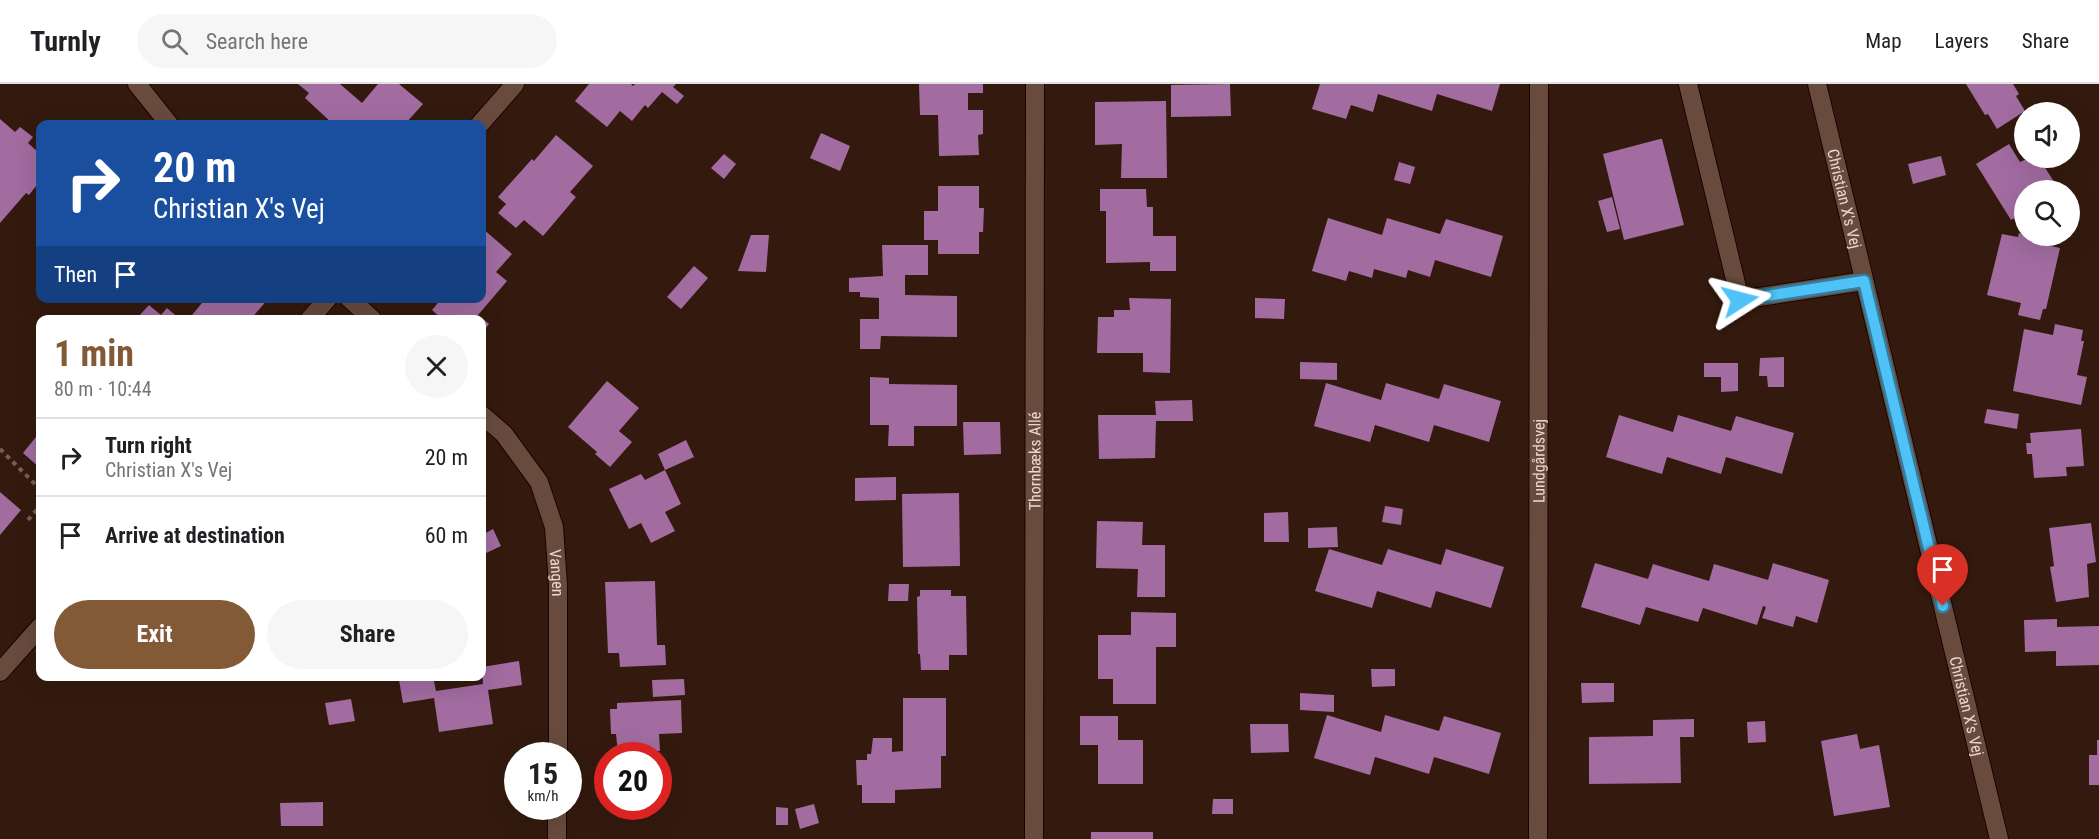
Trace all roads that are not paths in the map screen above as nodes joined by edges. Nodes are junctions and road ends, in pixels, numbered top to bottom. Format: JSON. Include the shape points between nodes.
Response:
{"nodes":[{"id":1,"x":137,"y":84,"type":"edge"},
{"id":2,"x":515,"y":84,"type":"edge"},
{"id":3,"x":1035,"y":84,"type":"edge"},
{"id":4,"x":1539,"y":84,"type":"edge"},
{"id":5,"x":1688,"y":84,"type":"edge"},
{"id":6,"x":1817,"y":84,"type":"edge"},
{"id":7,"x":166,"y":120,"type":"edge"},
{"id":8,"x":484,"y":120,"type":"edge"},
{"id":9,"x":1864,"y":281,"type":"junction"},
{"id":10,"x":324,"y":303,"type":"edge"},
{"id":11,"x":354,"y":303,"type":"edge"},
{"id":12,"x":313,"y":315,"type":"edge"},
{"id":13,"x":368,"y":315,"type":"edge"},
{"id":14,"x":486,"y":418,"type":"edge"},
{"id":15,"x":36,"y":632,"type":"edge"},
{"id":16,"x":0,"y":672,"type":"edge"},
{"id":17,"x":558,"y":742,"type":"edge"},
{"id":18,"x":557,"y":820,"type":"edge"},
{"id":19,"x":557,"y":839,"type":"edge"},
{"id":20,"x":1034,"y":839,"type":"edge"},
{"id":21,"x":1538,"y":839,"type":"edge"},
{"id":22,"x":1999,"y":839,"type":"edge"}],
"edges":[{"from":1,"to":7,"type":"street"},
{"from":2,"to":8,"type":"street"},
{"from":3,"to":20,"type":"street","name":"Thornbæks Allé"},
{"from":4,"to":21,"type":"street","name":"Lundgårdsvej"},
{"from":5,"to":9,"type":"street","via":[[1740,300]]},
{"from":6,"to":9,"type":"street","name":"Christian X's Vej"},
{"from":9,"to":22,"type":"street","name":"Christian X's Vej"},
{"from":10,"to":12,"type":"street"},
{"from":11,"to":13,"type":"street"},
{"from":14,"to":17,"type":"street","name":"Vangen","via":[[504,434],[539,482],[554,526]]},
{"from":15,"to":16,"type":"street"},
{"from":18,"to":19,"type":"street"}]}
